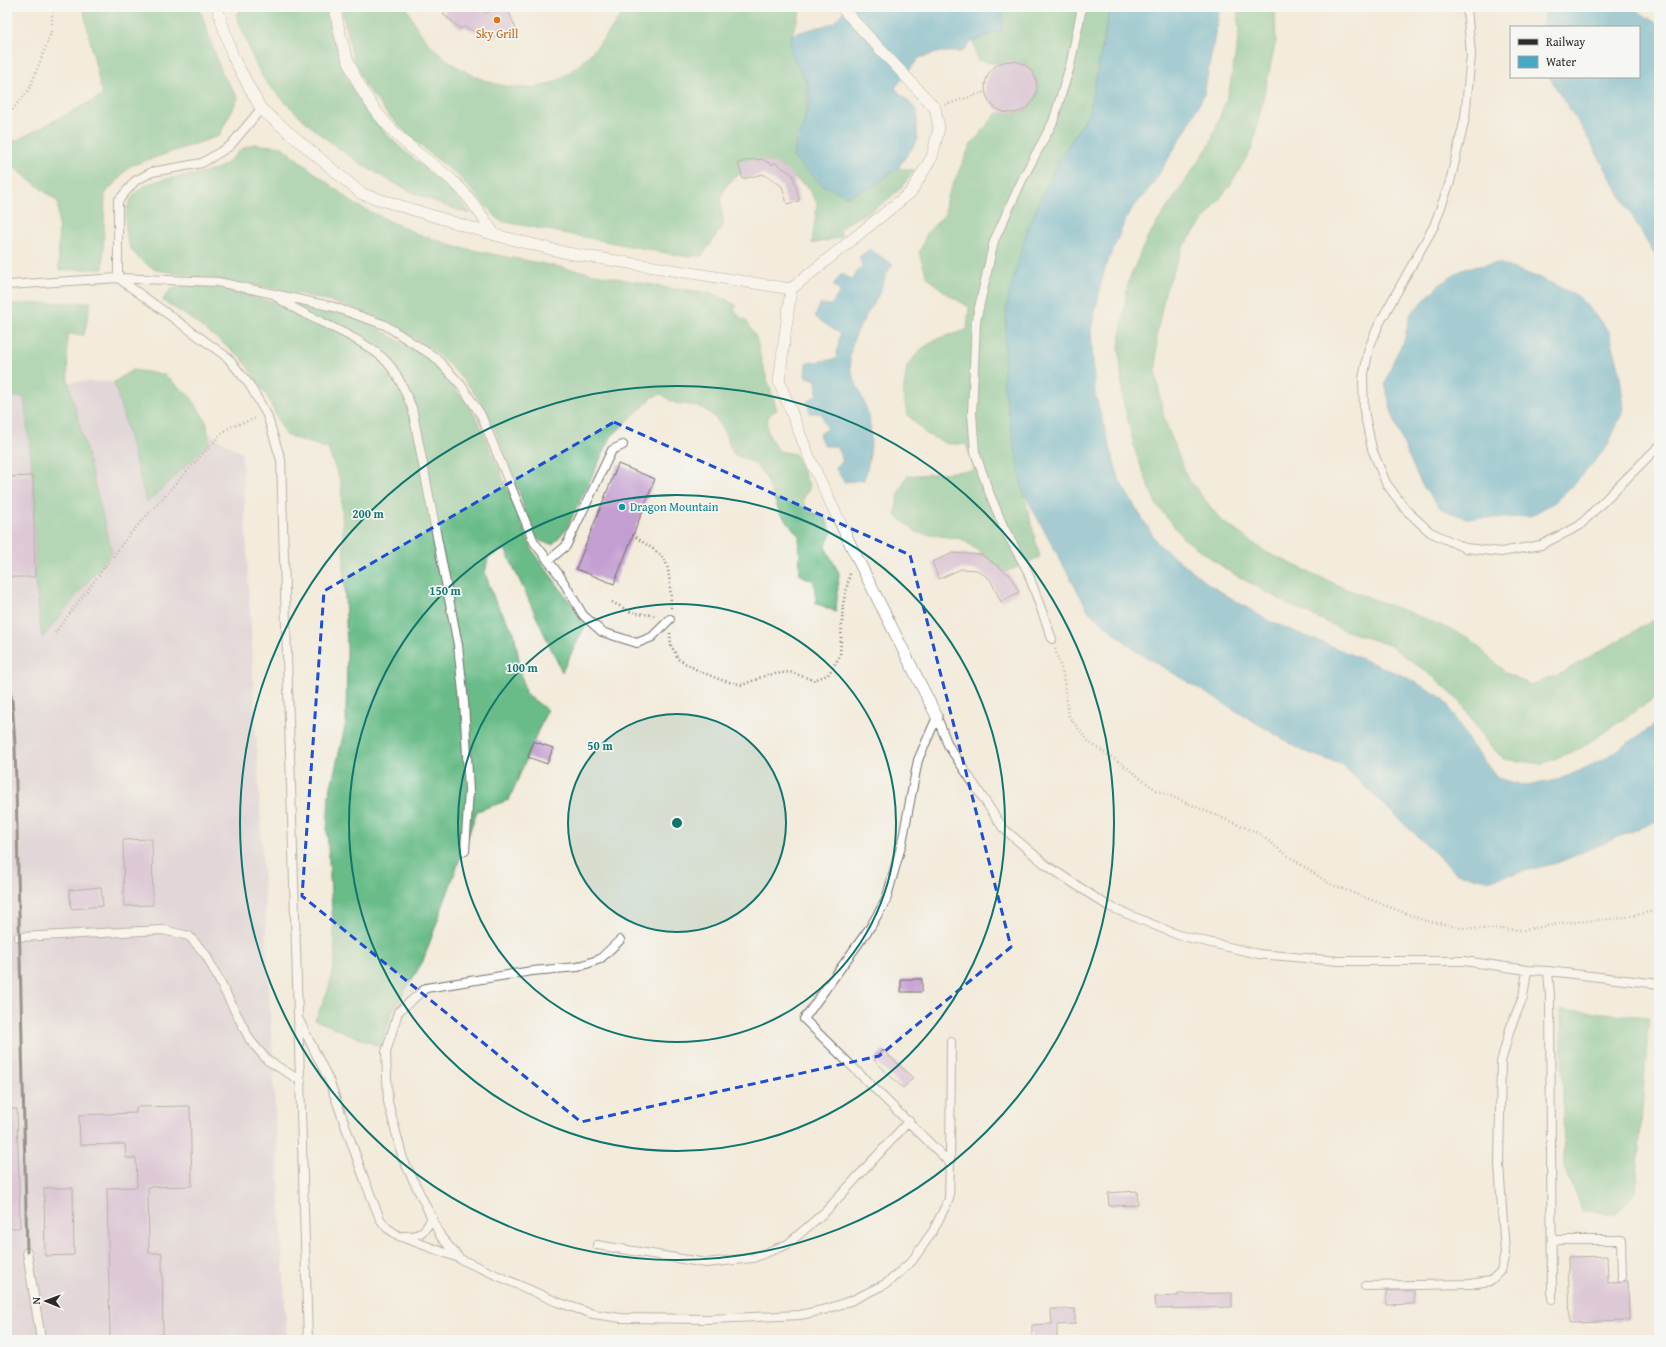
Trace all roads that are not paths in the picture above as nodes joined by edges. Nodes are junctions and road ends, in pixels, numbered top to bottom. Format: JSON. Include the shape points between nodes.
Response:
{"nodes":[{"id":1,"x":217,"y":7,"type":"edge"},
{"id":2,"x":335,"y":7,"type":"edge"},
{"id":3,"x":841,"y":7,"type":"edge"},
{"id":4,"x":1082,"y":7,"type":"edge"},
{"id":5,"x":1467,"y":7,"type":"edge"},
{"id":6,"x":261,"y":109,"type":"junction"},
{"id":7,"x":495,"y":235,"type":"junction"},
{"id":8,"x":118,"y":278,"type":"junction"},
{"id":9,"x":7,"y":285,"type":"edge"},
{"id":10,"x":791,"y":289,"type":"junction"},
{"id":11,"x":273,"y":294,"type":"junction"},
{"id":12,"x":623,"y":445,"type":"dead end"},
{"id":13,"x":1659,"y":446,"type":"edge"},
{"id":14,"x":548,"y":561,"type":"junction"},
{"id":15,"x":670,"y":619,"type":"road end"},
{"id":16,"x":1052,"y":639,"type":"road end"},
{"id":17,"x":937,"y":717,"type":"junction"},
{"id":18,"x":465,"y":851,"type":"dead end"},
{"id":19,"x":19,"y":937,"type":"dead end"},
{"id":20,"x":620,"y":940,"type":"dead end"},
{"id":21,"x":1527,"y":970,"type":"junction"},
{"id":22,"x":1548,"y":970,"type":"junction"},
{"id":23,"x":1659,"y":984,"type":"edge"},
{"id":24,"x":299,"y":1020,"type":"junction"},
{"id":25,"x":951,"y":1042,"type":"dead end"},
{"id":26,"x":301,"y":1081,"type":"junction"},
{"id":27,"x":909,"y":1122,"type":"junction"},
{"id":28,"x":950,"y":1163,"type":"junction"},
{"id":29,"x":432,"y":1217,"type":"junction"},
{"id":30,"x":399,"y":1236,"type":"junction"},
{"id":31,"x":1552,"y":1240,"type":"junction"},
{"id":32,"x":597,"y":1245,"type":"dead end"},
{"id":33,"x":27,"y":1252,"type":"dead end"},
{"id":34,"x":460,"y":1259,"type":"junction"},
{"id":35,"x":1622,"y":1277,"type":"dead end"},
{"id":36,"x":1366,"y":1286,"type":"dead end"},
{"id":37,"x":1552,"y":1299,"type":"dead end"},
{"id":38,"x":41,"y":1340,"type":"edge"},
{"id":39,"x":308,"y":1340,"type":"edge"}],
"edges":[{"from":1,"to":6,"type":"street","via":[[233,57]]},
{"from":2,"to":7,"type":"street","via":[[345,53],[364,94],[387,125],[457,184]]},
{"from":3,"to":10,"type":"street","via":[[936,108],[939,128],[932,157],[911,192]]},
{"from":4,"to":16,"type":"lane","via":[[1070,66],[1053,122],[1023,178],[994,241],[976,321],[972,414],[975,452],[1004,528],[1027,570]]},
{"from":5,"to":13,"type":"lane","via":[[1470,55],[1465,118],[1450,182],[1434,226],[1368,348],[1363,379],[1364,411],[1372,449],[1386,483],[1406,510],[1430,532],[1465,548],[1501,552],[1541,545],[1579,526]]},
{"from":6,"to":7,"type":"street","via":[[362,194]]},
{"from":6,"to":8,"type":"lane","via":[[230,146],[202,163],[152,172],[135,181],[118,201]]},
{"from":7,"to":10,"type":"street","via":[[567,253]]},
{"from":8,"to":9,"type":"lane"},
{"from":8,"to":11,"type":"lane","via":[[218,282]]},
{"from":8,"to":24,"type":"lane","via":[[227,357],[249,384],[267,415],[281,460]]},
{"from":10,"to":17,"type":"street","via":[[779,381],[810,459]]},
{"from":11,"to":14,"type":"lane","via":[[334,307],[385,325],[436,358],[461,385],[481,415],[534,542]]},
{"from":11,"to":18,"type":"lane","via":[[293,308],[341,330],[384,359],[399,380],[412,408],[458,645],[469,791]]},
{"from":12,"to":14,"type":"lane","via":[[612,450],[566,546]]},
{"from":14,"to":15,"type":"lane","via":[[560,576],[583,616],[602,632],[637,643],[652,637]]},
{"from":17,"to":21,"type":"lane","via":[[948,745],[1003,828],[1046,865],[1108,906],[1178,934],[1258,954],[1339,961],[1464,961]]},
{"from":17,"to":27,"type":"lane","via":[[918,760],[902,843],[886,900],[871,926],[804,1019]]},
{"from":19,"to":26,"type":"lane","via":[[163,930],[189,936],[206,955],[250,1040],[267,1060]]},
{"from":20,"to":29,"type":"lane","via":[[600,959],[578,967],[532,971],[426,988],[398,1012],[386,1052],[388,1102],[403,1159]]},
{"from":21,"to":22,"type":"lane"},
{"from":21,"to":36,"type":"lane","via":[[1523,997],[1510,1029],[1501,1062],[1499,1164],[1505,1253],[1501,1271],[1491,1281],[1469,1284]]},
{"from":22,"to":23,"type":"lane"},
{"from":22,"to":31,"type":"lane"},
{"from":24,"to":26,"type":"lane"},
{"from":24,"to":30,"type":"lane","via":[[329,1080],[380,1219],[387,1228]]},
{"from":25,"to":28,"type":"lane"},
{"from":26,"to":39,"type":"lane"},
{"from":27,"to":28,"type":"lane"},
{"from":27,"to":32,"type":"lane","via":[[821,1214],[788,1244],[753,1258],[706,1263]]},
{"from":28,"to":34,"type":"lane","via":[[949,1199],[933,1230],[912,1261],[886,1283],[853,1300],[800,1316],[710,1319],[621,1318],[593,1314],[557,1302]]},
{"from":29,"to":30,"type":"lane","via":[[427,1229],[413,1237]]},
{"from":29,"to":34,"type":"lane","via":[[441,1237]]},
{"from":30,"to":34,"type":"lane"},
{"from":31,"to":35,"type":"lane","via":[[1621,1240]]},
{"from":31,"to":37,"type":"lane"},
{"from":33,"to":38,"type":"lane"}]}
